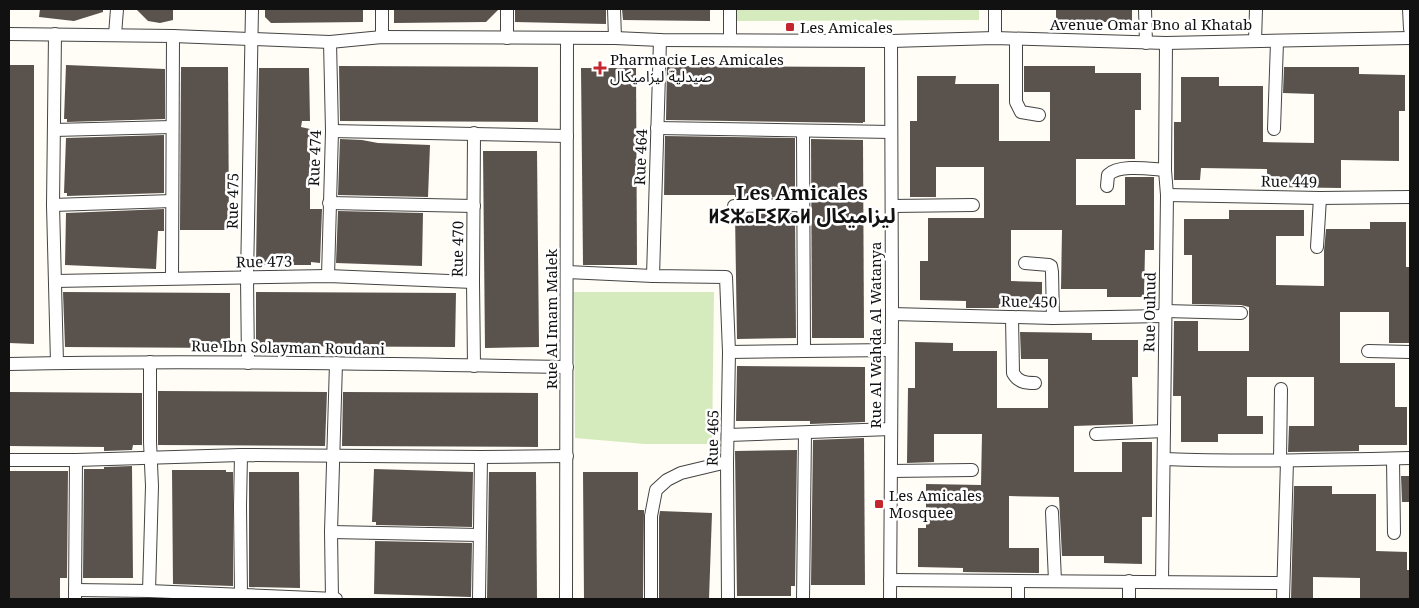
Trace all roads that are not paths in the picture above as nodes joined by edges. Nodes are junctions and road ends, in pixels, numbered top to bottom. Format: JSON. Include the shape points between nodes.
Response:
{"nodes":[{"id":1,"x":117,"y":9,"type":"edge"},
{"id":2,"x":252,"y":9,"type":"edge"},
{"id":3,"x":382,"y":9,"type":"edge"},
{"id":4,"x":507,"y":9,"type":"edge"},
{"id":5,"x":614,"y":9,"type":"edge"},
{"id":6,"x":730,"y":9,"type":"edge"},
{"id":7,"x":995,"y":9,"type":"edge"},
{"id":8,"x":1145,"y":9,"type":"edge"},
{"id":9,"x":1256,"y":9,"type":"edge"},
{"id":10,"x":1409,"y":9,"type":"edge"},
{"id":11,"x":1410,"y":29,"type":"edge"},
{"id":12,"x":9,"y":34,"type":"edge"},
{"id":13,"x":55,"y":34,"type":"junction"},
{"id":14,"x":115,"y":35,"type":"junction"},
{"id":15,"x":173,"y":36,"type":"junction"},
{"id":16,"x":382,"y":37,"type":"junction"},
{"id":17,"x":251,"y":38,"type":"junction"},
{"id":18,"x":507,"y":38,"type":"junction"},
{"id":19,"x":567,"y":38,"type":"junction"},
{"id":20,"x":615,"y":38,"type":"junction"},
{"id":21,"x":995,"y":38,"type":"junction"},
{"id":22,"x":1410,"y":38,"type":"edge"},
{"id":23,"x":1016,"y":39,"type":"junction"},
{"id":24,"x":660,"y":40,"type":"junction"},
{"id":25,"x":730,"y":40,"type":"junction"},
{"id":26,"x":891,"y":41,"type":"junction"},
{"id":27,"x":1256,"y":41,"type":"junction"},
{"id":28,"x":330,"y":42,"type":"junction"},
{"id":29,"x":1146,"y":42,"type":"junction"},
{"id":30,"x":1277,"y":42,"type":"junction"},
{"id":31,"x":1166,"y":43,"type":"junction"},
{"id":32,"x":1039,"y":114,"type":"dead end"},
{"id":33,"x":172,"y":127,"type":"junction"},
{"id":34,"x":658,"y":128,"type":"junction"},
{"id":35,"x":1274,"y":129,"type":"dead end"},
{"id":36,"x":54,"y":130,"type":"junction"},
{"id":37,"x":332,"y":131,"type":"junction"},
{"id":38,"x":803,"y":131,"type":"junction"},
{"id":39,"x":891,"y":132,"type":"junction"},
{"id":40,"x":474,"y":133,"type":"junction"},
{"id":41,"x":567,"y":136,"type":"junction"},
{"id":42,"x":1166,"y":170,"type":"junction"},
{"id":43,"x":1107,"y":186,"type":"dead end"},
{"id":44,"x":1167,"y":195,"type":"junction"},
{"id":45,"x":1410,"y":197,"type":"edge"},
{"id":46,"x":1320,"y":198,"type":"junction"},
{"id":47,"x":172,"y":201,"type":"junction"},
{"id":48,"x":329,"y":203,"type":"junction"},
{"id":49,"x":54,"y":205,"type":"junction"},
{"id":50,"x":803,"y":205,"type":"junction"},
{"id":51,"x":973,"y":205,"type":"dead end"},
{"id":52,"x":474,"y":206,"type":"junction"},
{"id":53,"x":734,"y":206,"type":"dead end"},
{"id":54,"x":892,"y":206,"type":"junction"},
{"id":55,"x":1317,"y":247,"type":"dead end"},
{"id":56,"x":1025,"y":263,"type":"dead end"},
{"id":57,"x":567,"y":272,"type":"junction"},
{"id":58,"x":328,"y":276,"type":"junction"},
{"id":59,"x":653,"y":276,"type":"junction"},
{"id":60,"x":172,"y":278,"type":"junction"},
{"id":61,"x":247,"y":278,"type":"junction"},
{"id":62,"x":55,"y":281,"type":"junction"},
{"id":63,"x":473,"y":282,"type":"junction"},
{"id":64,"x":1165,"y":313,"type":"junction"},
{"id":65,"x":1241,"y":313,"type":"dead end"},
{"id":66,"x":892,"y":314,"type":"junction"},
{"id":67,"x":1012,"y":317,"type":"junction"},
{"id":68,"x":1053,"y":318,"type":"junction"},
{"id":69,"x":892,"y":350,"type":"junction"},
{"id":70,"x":804,"y":351,"type":"junction"},
{"id":71,"x":1368,"y":351,"type":"dead end"},
{"id":72,"x":728,"y":352,"type":"junction"},
{"id":73,"x":1410,"y":352,"type":"edge"},
{"id":74,"x":150,"y":362,"type":"junction"},
{"id":75,"x":56,"y":363,"type":"junction"},
{"id":76,"x":248,"y":363,"type":"junction"},
{"id":77,"x":336,"y":363,"type":"junction"},
{"id":78,"x":9,"y":364,"type":"edge"},
{"id":79,"x":474,"y":366,"type":"junction"},
{"id":80,"x":567,"y":367,"type":"junction"},
{"id":81,"x":1035,"y":383,"type":"dead end"},
{"id":82,"x":1281,"y":389,"type":"dead end"},
{"id":83,"x":891,"y":429,"type":"junction"},
{"id":84,"x":1164,"y":431,"type":"junction"},
{"id":85,"x":805,"y":433,"type":"junction"},
{"id":86,"x":1096,"y":434,"type":"dead end"},
{"id":87,"x":728,"y":435,"type":"junction"},
{"id":88,"x":241,"y":455,"type":"junction"},
{"id":89,"x":567,"y":456,"type":"junction"},
{"id":90,"x":334,"y":457,"type":"junction"},
{"id":91,"x":481,"y":457,"type":"junction"},
{"id":92,"x":151,"y":458,"type":"junction"},
{"id":93,"x":1410,"y":458,"type":"edge"},
{"id":94,"x":1164,"y":459,"type":"junction"},
{"id":95,"x":1393,"y":459,"type":"junction"},
{"id":96,"x":9,"y":460,"type":"edge"},
{"id":97,"x":76,"y":460,"type":"junction"},
{"id":98,"x":1283,"y":460,"type":"junction"},
{"id":99,"x":727,"y":462,"type":"junction"},
{"id":100,"x":972,"y":470,"type":"dead end"},
{"id":101,"x":891,"y":471,"type":"junction"},
{"id":102,"x":1052,"y":512,"type":"dead end"},
{"id":103,"x":331,"y":532,"type":"junction"},
{"id":104,"x":1394,"y":533,"type":"dead end"},
{"id":105,"x":479,"y":535,"type":"junction"},
{"id":106,"x":890,"y":580,"type":"junction"},
{"id":107,"x":1018,"y":581,"type":"junction"},
{"id":108,"x":1055,"y":581,"type":"junction"},
{"id":109,"x":1128,"y":581,"type":"junction"},
{"id":110,"x":1162,"y":582,"type":"junction"},
{"id":111,"x":1283,"y":583,"type":"junction"},
{"id":112,"x":149,"y":591,"type":"junction"},
{"id":113,"x":75,"y":594,"type":"edge"},
{"id":114,"x":241,"y":594,"type":"junction"},
{"id":115,"x":258,"y":598,"type":"edge"},
{"id":116,"x":332,"y":599,"type":"edge"},
{"id":117,"x":336,"y":599,"type":"edge"},
{"id":118,"x":479,"y":599,"type":"edge"},
{"id":119,"x":566,"y":599,"type":"edge"},
{"id":120,"x":651,"y":599,"type":"edge"},
{"id":121,"x":728,"y":599,"type":"edge"},
{"id":122,"x":803,"y":599,"type":"edge"},
{"id":123,"x":890,"y":599,"type":"edge"},
{"id":124,"x":1018,"y":599,"type":"edge"},
{"id":125,"x":1129,"y":599,"type":"edge"},
{"id":126,"x":1283,"y":599,"type":"edge"}],
"edges":[{"from":1,"to":14,"type":"street"},
{"from":2,"to":17,"type":"street","name":"Rue 475"},
{"from":3,"to":16,"type":"street"},
{"from":4,"to":18,"type":"street"},
{"from":5,"to":20,"type":"street"},
{"from":6,"to":25,"type":"street"},
{"from":7,"to":21,"type":"street"},
{"from":8,"to":29,"type":"street"},
{"from":9,"to":27,"type":"street"},
{"from":10,"to":11,"type":"street"},
{"from":12,"to":13,"type":"street","name":"Avenue Omar Bno al Khatab"},
{"from":13,"to":14,"type":"street","name":"Avenue Omar Bno al Khatab"},
{"from":13,"to":36,"type":"street"},
{"from":14,"to":15,"type":"street","name":"Avenue Omar Bno al Khatab"},
{"from":15,"to":17,"type":"street","name":"Avenue Omar Bno al Khatab"},
{"from":15,"to":33,"type":"street"},
{"from":16,"to":18,"type":"street","name":"Avenue Omar Bno al Khatab"},
{"from":16,"to":28,"type":"street","name":"Avenue Omar Bno al Khatab"},
{"from":17,"to":28,"type":"street","name":"Avenue Omar Bno al Khatab"},
{"from":17,"to":61,"type":"street","name":"Rue 475"},
{"from":18,"to":19,"type":"street","name":"Avenue Omar Bno al Khatab"},
{"from":19,"to":20,"type":"street","name":"Avenue Omar Bno al Khatab"},
{"from":19,"to":41,"type":"street","name":"Rue Al Imam Malek"},
{"from":20,"to":24,"type":"street","name":"Avenue Omar Bno al Khatab"},
{"from":21,"to":23,"type":"street","name":"Avenue Omar Bno al Khatab"},
{"from":21,"to":26,"type":"street","name":"Avenue Omar Bno al Khatab"},
{"from":22,"to":30,"type":"street","name":"Avenue Omar Bno al Khatab"},
{"from":23,"to":29,"type":"street","name":"Avenue Omar Bno al Khatab"},
{"from":23,"to":32,"type":"street","via":[[1016,102],[1021,112]]},
{"from":24,"to":25,"type":"street","name":"Avenue Omar Bno al Khatab"},
{"from":24,"to":34,"type":"street","name":"Rue 464"},
{"from":25,"to":26,"type":"street","name":"Avenue Omar Bno al Khatab"},
{"from":26,"to":39,"type":"street","name":"Rue Al Wahda Al Watanya"},
{"from":27,"to":30,"type":"street","name":"Avenue Omar Bno al Khatab"},
{"from":27,"to":31,"type":"street","name":"Avenue Omar Bno al Khatab"},
{"from":28,"to":37,"type":"street","name":"Rue 474"},
{"from":29,"to":31,"type":"street","name":"Avenue Omar Bno al Khatab"},
{"from":30,"to":35,"type":"street"},
{"from":31,"to":42,"type":"street","name":"Rue Ouhud"},
{"from":33,"to":36,"type":"street"},
{"from":33,"to":47,"type":"street"},
{"from":34,"to":38,"type":"street"},
{"from":34,"to":59,"type":"street","name":"Rue 464"},
{"from":36,"to":49,"type":"street"},
{"from":37,"to":40,"type":"street"},
{"from":37,"to":48,"type":"street","name":"Rue 474"},
{"from":38,"to":39,"type":"street"},
{"from":38,"to":50,"type":"street"},
{"from":39,"to":54,"type":"street","name":"Rue Al Wahda Al Watanya"},
{"from":40,"to":41,"type":"street"},
{"from":40,"to":52,"type":"street","name":"Rue 470"},
{"from":41,"to":57,"type":"street","name":"Rue Al Imam Malek"},
{"from":42,"to":43,"type":"street","via":[[1114,171],[1108,175]]},
{"from":42,"to":44,"type":"street","name":"Rue Ouhud"},
{"from":44,"to":46,"type":"street","name":"Rue 449"},
{"from":44,"to":64,"type":"street","name":"Rue Ouhud"},
{"from":45,"to":46,"type":"street","name":"Rue 449"},
{"from":46,"to":55,"type":"street"},
{"from":47,"to":49,"type":"street"},
{"from":47,"to":60,"type":"street"},
{"from":48,"to":52,"type":"street"},
{"from":48,"to":58,"type":"street","name":"Rue 474"},
{"from":49,"to":62,"type":"street"},
{"from":50,"to":53,"type":"street"},
{"from":50,"to":70,"type":"street"},
{"from":51,"to":54,"type":"street"},
{"from":52,"to":63,"type":"street","name":"Rue 470"},
{"from":54,"to":66,"type":"street","name":"Rue Al Wahda Al Watanya"},
{"from":56,"to":68,"type":"street","via":[[1051,266]]},
{"from":57,"to":59,"type":"street"},
{"from":57,"to":80,"type":"street","name":"Rue Al Imam Malek"},
{"from":58,"to":61,"type":"street","name":"Rue 473"},
{"from":58,"to":63,"type":"street","name":"Rue 473"},
{"from":59,"to":72,"type":"street","name":"Rue 465","via":[[726,277]]},
{"from":60,"to":61,"type":"street","name":"Rue 473"},
{"from":60,"to":62,"type":"street","name":"Rue 473"},
{"from":61,"to":76,"type":"street","name":"Rue 475"},
{"from":62,"to":75,"type":"street"},
{"from":63,"to":79,"type":"street","name":"Rue 470"},
{"from":64,"to":65,"type":"street","name":"Rue 450"},
{"from":64,"to":68,"type":"street","name":"Rue 450"},
{"from":64,"to":84,"type":"street","name":"Rue Ouhud"},
{"from":66,"to":67,"type":"street","name":"Rue 450"},
{"from":66,"to":69,"type":"street","name":"Rue Al Wahda Al Watanya"},
{"from":67,"to":68,"type":"street","name":"Rue 450"},
{"from":67,"to":81,"type":"street","via":[[1013,373],[1018,380]]},
{"from":69,"to":70,"type":"street"},
{"from":69,"to":83,"type":"street","name":"Rue Al Wahda Al Watanya"},
{"from":70,"to":72,"type":"street"},
{"from":71,"to":73,"type":"street"},
{"from":72,"to":87,"type":"street","name":"Rue 465"},
{"from":74,"to":75,"type":"street","name":"Rue Ibn Solayman Roudani"},
{"from":74,"to":76,"type":"street","name":"Rue Ibn Solayman Roudani"},
{"from":74,"to":92,"type":"street"},
{"from":75,"to":78,"type":"street","name":"Rue Ibn Solayman Roudani"},
{"from":76,"to":77,"type":"street","name":"Rue Ibn Solayman Roudani"},
{"from":77,"to":79,"type":"street","name":"Rue Ibn Solayman Roudani"},
{"from":77,"to":90,"type":"street"},
{"from":79,"to":80,"type":"street","name":"Rue Ibn Solayman Roudani"},
{"from":80,"to":89,"type":"street","name":"Rue Al Imam Malek"},
{"from":82,"to":98,"type":"street"},
{"from":83,"to":85,"type":"street"},
{"from":83,"to":101,"type":"street","name":"Rue Al Wahda Al Watanya"},
{"from":84,"to":86,"type":"street"},
{"from":84,"to":94,"type":"street","name":"Rue Ouhud"},
{"from":85,"to":87,"type":"street"},
{"from":85,"to":122,"type":"street"},
{"from":87,"to":99,"type":"street","name":"Rue 465"},
{"from":88,"to":90,"type":"street"},
{"from":88,"to":92,"type":"street"},
{"from":88,"to":114,"type":"street"},
{"from":89,"to":91,"type":"street"},
{"from":89,"to":119,"type":"street","name":"Rue Al Imam Malek"},
{"from":90,"to":91,"type":"street"},
{"from":90,"to":103,"type":"street"},
{"from":91,"to":105,"type":"street"},
{"from":92,"to":97,"type":"street"},
{"from":92,"to":112,"type":"street"},
{"from":93,"to":95,"type":"street"},
{"from":94,"to":98,"type":"street"},
{"from":94,"to":110,"type":"street","name":"Rue Ouhud"},
{"from":95,"to":98,"type":"street"},
{"from":95,"to":104,"type":"street"},
{"from":96,"to":97,"type":"street"},
{"from":97,"to":113,"type":"street"},
{"from":98,"to":111,"type":"street"},
{"from":99,"to":120,"type":"street","via":[[681,473],[656,490],[651,516]]},
{"from":99,"to":121,"type":"street","name":"Rue 465"},
{"from":100,"to":101,"type":"street"},
{"from":101,"to":106,"type":"street","name":"Rue Al Wahda Al Watanya"},
{"from":102,"to":108,"type":"street"},
{"from":103,"to":105,"type":"street"},
{"from":103,"to":116,"type":"street"},
{"from":105,"to":118,"type":"street"},
{"from":106,"to":107,"type":"street"},
{"from":106,"to":123,"type":"street","name":"Rue Al Wahda Al Watanya"},
{"from":107,"to":108,"type":"street"},
{"from":107,"to":124,"type":"street"},
{"from":108,"to":109,"type":"street"},
{"from":109,"to":110,"type":"street"},
{"from":109,"to":125,"type":"street"},
{"from":110,"to":111,"type":"street"},
{"from":111,"to":126,"type":"street"},
{"from":112,"to":113,"type":"street"},
{"from":112,"to":114,"type":"street"},
{"from":114,"to":115,"type":"street"},
{"from":115,"to":116,"type":"street"},
{"from":116,"to":117,"type":"street"}]}
